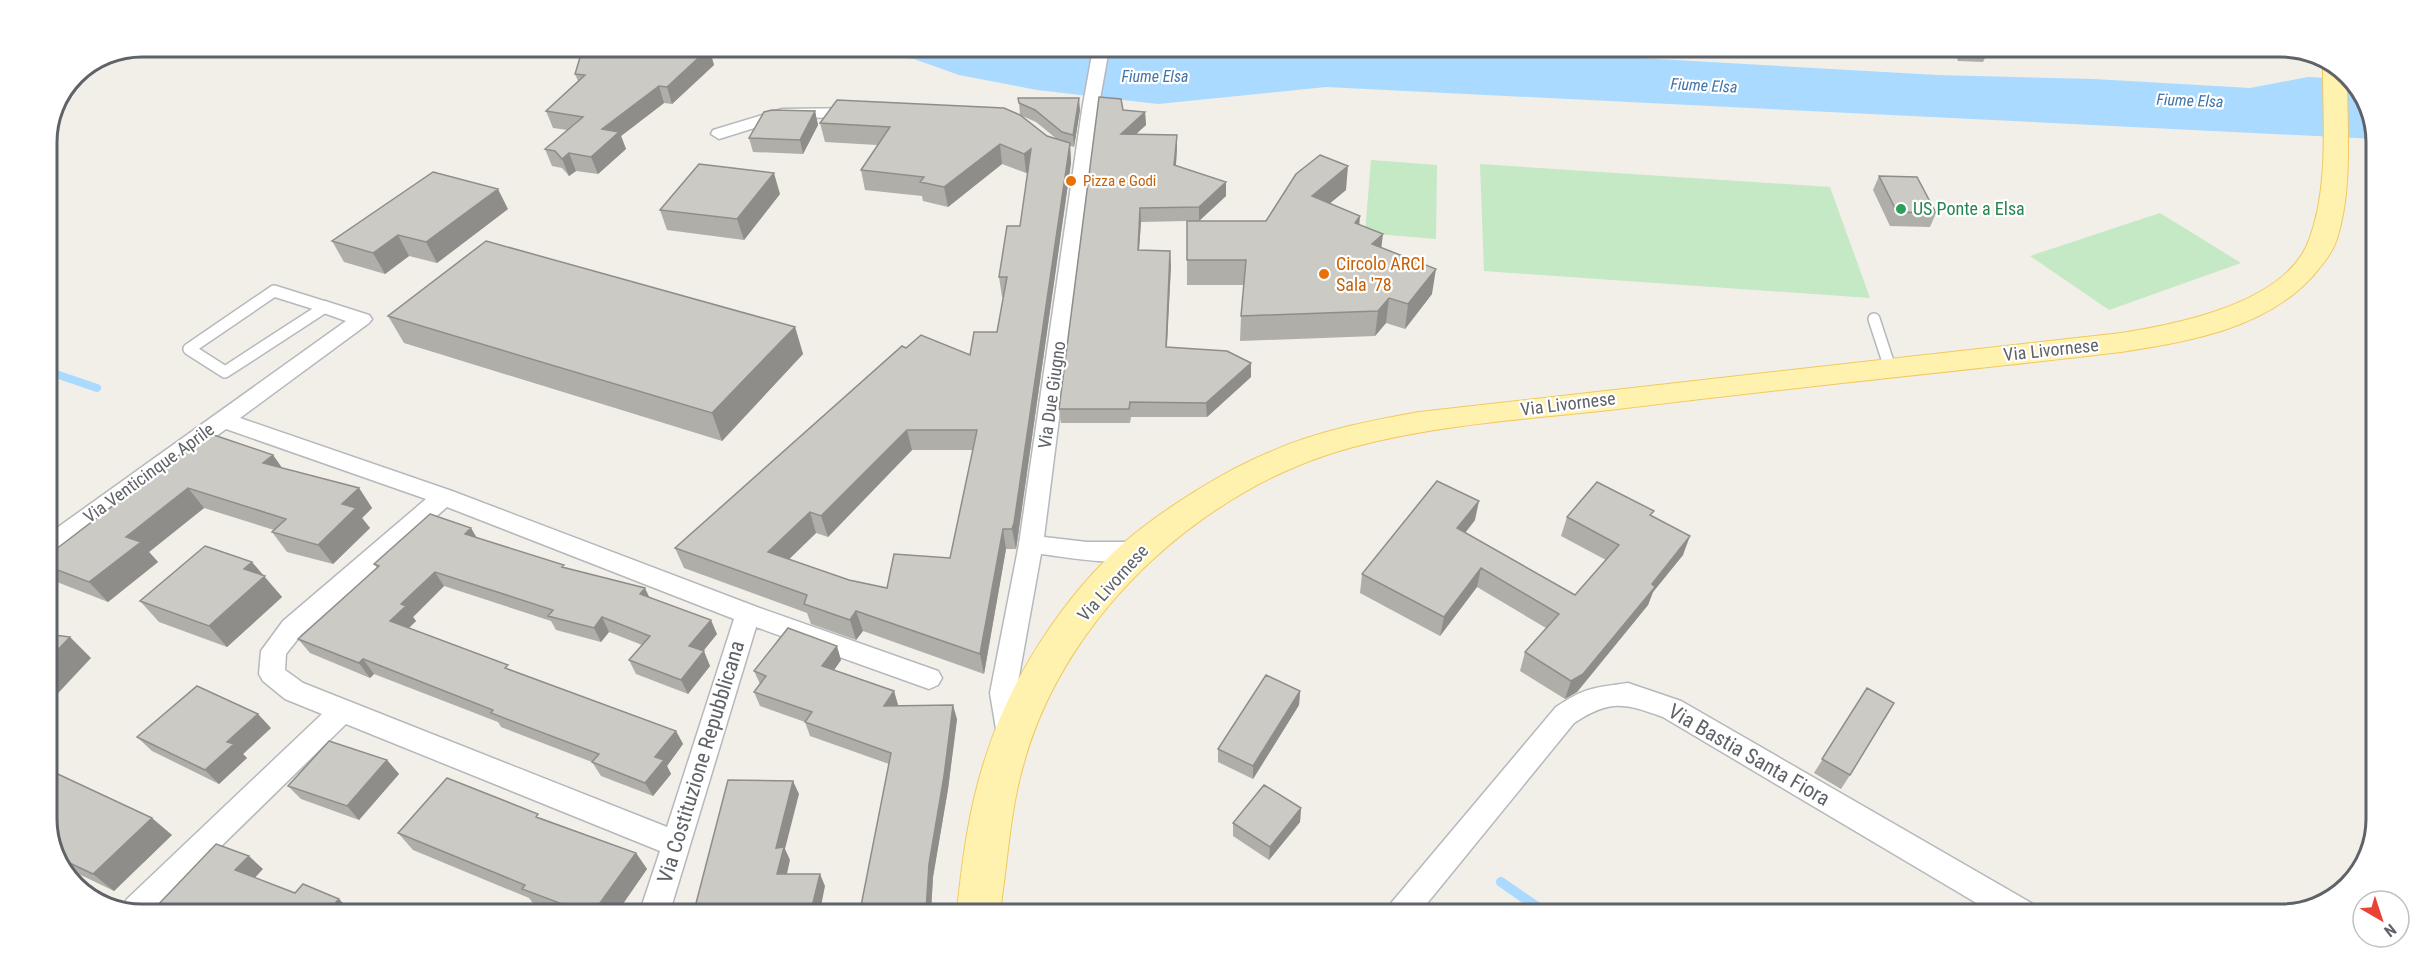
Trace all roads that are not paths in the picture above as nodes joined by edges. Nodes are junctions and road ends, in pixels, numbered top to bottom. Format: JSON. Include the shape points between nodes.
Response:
{"nodes":[{"id":1,"x":1100,"y":57,"type":"edge"},
{"id":2,"x":2335,"y":76,"type":"edge"},
{"id":3,"x":870,"y":112,"type":"edge"},
{"id":4,"x":719,"y":134,"type":"dead end"},
{"id":5,"x":325,"y":307,"type":"junction"},
{"id":6,"x":1874,"y":319,"type":"dead end"},
{"id":7,"x":1890,"y":368,"type":"junction"},
{"id":8,"x":223,"y":420,"type":"junction"},
{"id":9,"x":444,"y":497,"type":"junction"},
{"id":10,"x":57,"y":540,"type":"edge"},
{"id":11,"x":1031,"y":544,"type":"junction"},
{"id":12,"x":1138,"y":551,"type":"junction"},
{"id":13,"x":748,"y":614,"type":"junction"},
{"id":14,"x":929,"y":678,"type":"dead end"},
{"id":15,"x":343,"y":710,"type":"junction"},
{"id":16,"x":1011,"y":741,"type":"junction"},
{"id":17,"x":676,"y":844,"type":"junction"},
{"id":18,"x":142,"y":904,"type":"edge"},
{"id":19,"x":657,"y":904,"type":"edge"},
{"id":20,"x":980,"y":904,"type":"edge"},
{"id":21,"x":1409,"y":904,"type":"edge"},
{"id":22,"x":2006,"y":904,"type":"edge"}],
"edges":[{"from":1,"to":11,"type":"street","name":"Via Due Giugno","via":[[1090,110],[1074,156]]},
{"from":2,"to":7,"type":"main road","name":"Via Livornese","via":[[2328,227],[2317,255],[2291,282],[2262,303],[2184,330],[2122,342]]},
{"from":3,"to":4,"type":"street","via":[[782,114]]},
{"from":5,"to":5,"type":"lane","via":[[274,291],[189,349],[225,372]]},
{"from":5,"to":8,"type":"street","name":"Via Venticinque Aprile","via":[[362,320]]},
{"from":6,"to":7,"type":"lane"},
{"from":7,"to":12,"type":"main road","name":"Via Livornese","via":[[1600,400],[1369,432],[1322,444],[1254,472]]},
{"from":8,"to":9,"type":"street"},
{"from":8,"to":10,"type":"street","name":"Via Venticinque Aprile"},
{"from":9,"to":13,"type":"street"},
{"from":9,"to":15,"type":"street","via":[[292,628],[274,651],[272,674],[294,691]]},
{"from":11,"to":12,"type":"street","via":[[1088,551]]},
{"from":11,"to":16,"type":"street","name":"Via Due Giugno","via":[[1004,693]]},
{"from":12,"to":16,"type":"main road","name":"Via Livornese","via":[[1098,595],[1063,643],[1033,693]]},
{"from":13,"to":14,"type":"street"},
{"from":13,"to":17,"type":"street","name":"Via Costituzione Repubblicana"},
{"from":15,"to":17,"type":"street"},
{"from":15,"to":18,"type":"street"},
{"from":16,"to":20,"type":"main road","name":"Via Livornese","via":[[994,807]]},
{"from":17,"to":19,"type":"street","name":"Via Costituzione Repubblicana"},
{"from":21,"to":22,"type":"street","name":"Via Bastia Santa Fiora","via":[[1564,715],[1589,699],[1628,694],[1672,709]]}]}
